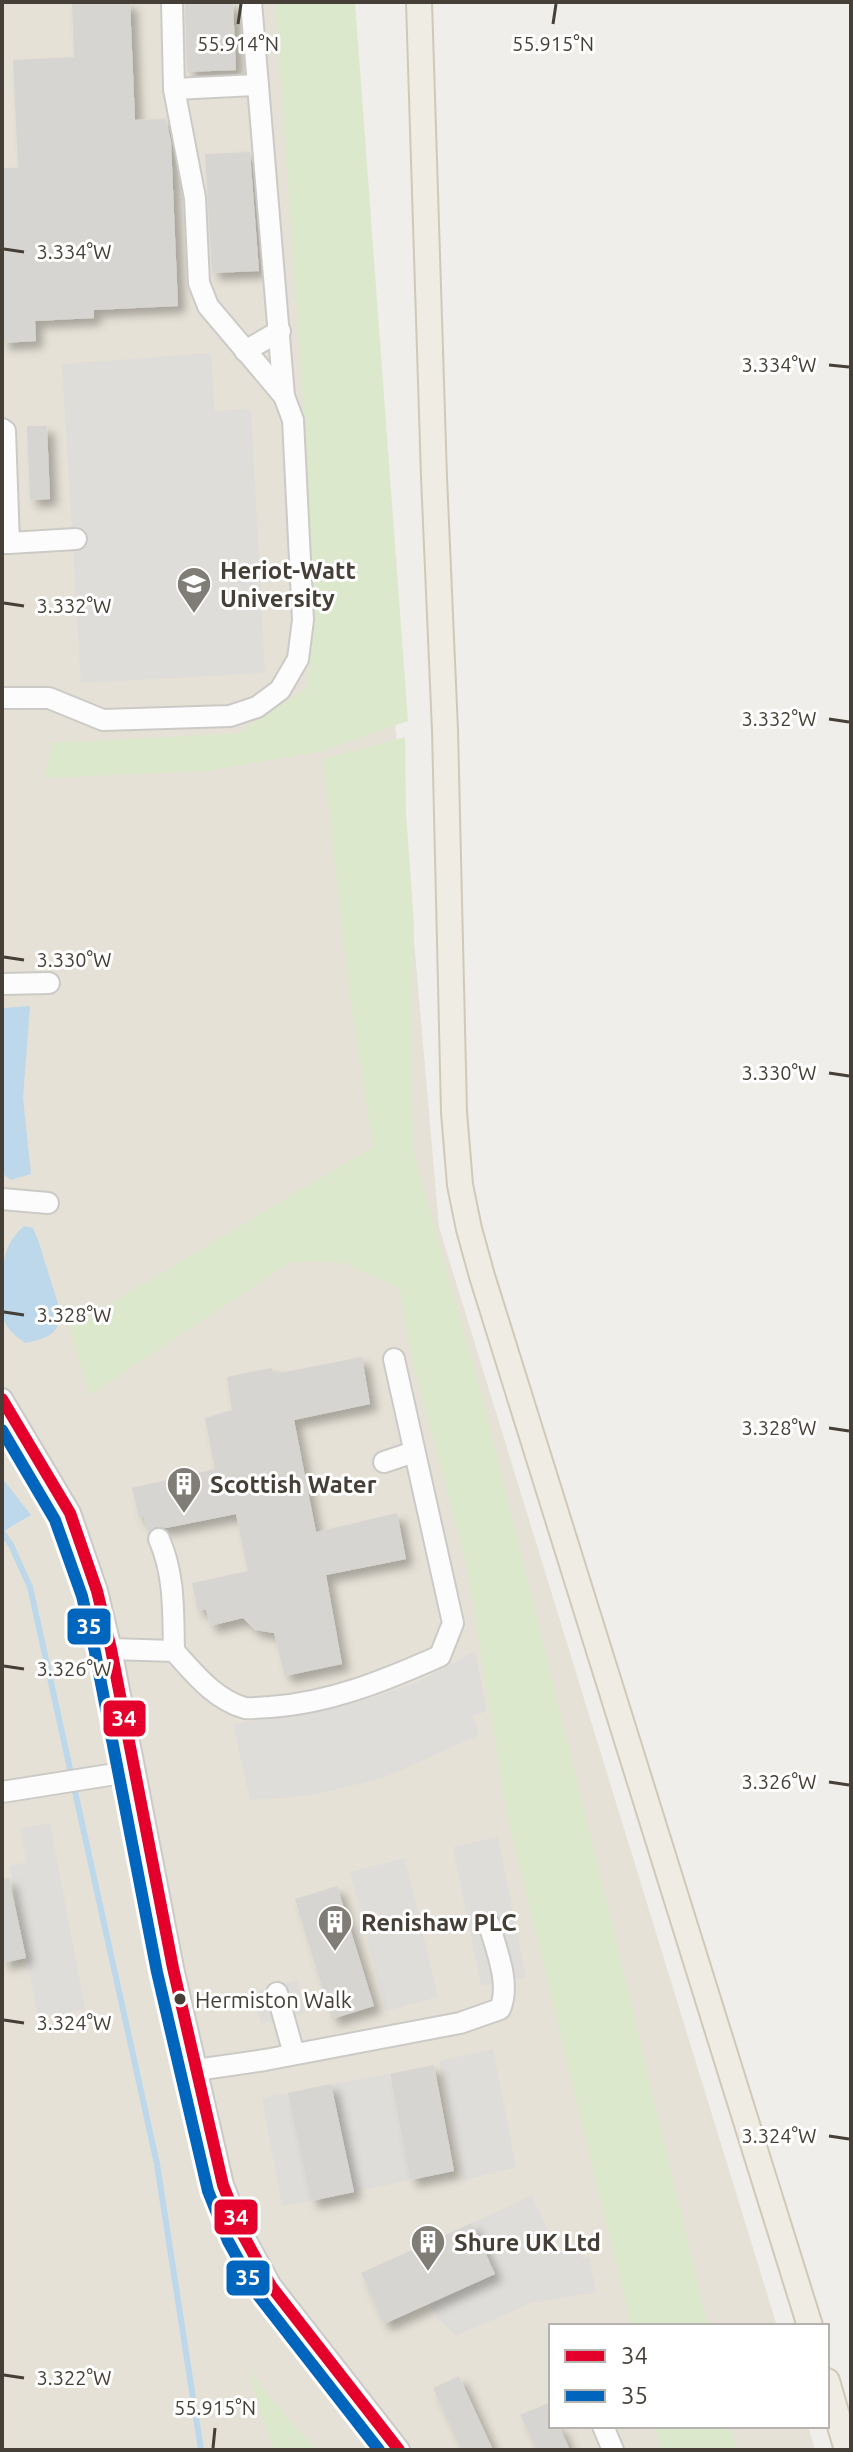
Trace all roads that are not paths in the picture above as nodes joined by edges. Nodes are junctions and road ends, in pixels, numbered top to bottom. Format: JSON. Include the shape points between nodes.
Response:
{"nodes":[{"id":1,"x":172,"y":2,"type":"edge"},
{"id":2,"x":251,"y":2,"type":"edge"},
{"id":3,"x":419,"y":2,"type":"edge"},
{"id":4,"x":258,"y":85,"type":"junction"},
{"id":5,"x":174,"y":89,"type":"junction"},
{"id":6,"x":280,"y":331,"type":"junction"},
{"id":7,"x":245,"y":351,"type":"junction"},
{"id":8,"x":284,"y":396,"type":"junction"},
{"id":9,"x":2,"y":429,"type":"edge"},
{"id":10,"x":76,"y":539,"type":"dead end"},
{"id":11,"x":6,"y":543,"type":"edge"},
{"id":12,"x":2,"y":698,"type":"edge"},
{"id":13,"x":49,"y":983,"type":"dead end"},
{"id":14,"x":2,"y":984,"type":"edge"},
{"id":15,"x":2,"y":1199,"type":"edge"},
{"id":16,"x":48,"y":1203,"type":"dead end"},
{"id":17,"x":394,"y":1359,"type":"dead end"},
{"id":18,"x":2,"y":1399,"type":"edge"},
{"id":19,"x":414,"y":1452,"type":"junction"},
{"id":20,"x":384,"y":1462,"type":"dead end"},
{"id":21,"x":159,"y":1539,"type":"dead end"},
{"id":22,"x":111,"y":1649,"type":"junction"},
{"id":23,"x":174,"y":1651,"type":"junction"},
{"id":24,"x":134,"y":1771,"type":"junction"},
{"id":25,"x":2,"y":1792,"type":"edge"},
{"id":26,"x":489,"y":1924,"type":"dead end"},
{"id":27,"x":277,"y":1993,"type":"dead end"},
{"id":28,"x":294,"y":2054,"type":"junction"},
{"id":29,"x":196,"y":2070,"type":"junction"},
{"id":30,"x":809,"y":2324,"type":"edge"},
{"id":31,"x":829,"y":2388,"type":"edge"},
{"id":32,"x":604,"y":2428,"type":"edge"},
{"id":33,"x":399,"y":2450,"type":"edge"},
{"id":34,"x":613,"y":2450,"type":"edge"},
{"id":35,"x":847,"y":2450,"type":"edge"}],
"edges":[{"from":1,"to":5,"type":"street"},
{"from":2,"to":4,"type":"street"},
{"from":3,"to":30,"type":"main road","via":[[460,1185],[482,1276]]},
{"from":4,"to":5,"type":"street"},
{"from":4,"to":6,"type":"street"},
{"from":5,"to":7,"type":"street","via":[[195,198],[199,283],[208,306]]},
{"from":6,"to":7,"type":"street"},
{"from":6,"to":8,"type":"street"},
{"from":7,"to":8,"type":"street"},
{"from":8,"to":12,"type":"street","via":[[293,420],[303,620],[298,659],[280,690],[257,707],[230,716],[103,720],[49,698]]},
{"from":9,"to":11,"type":"street"},
{"from":10,"to":11,"type":"street"},
{"from":13,"to":14,"type":"street"},
{"from":15,"to":16,"type":"street"},
{"from":17,"to":19,"type":"street"},
{"from":18,"to":22,"type":"street","via":[[70,1513]]},
{"from":19,"to":20,"type":"street"},
{"from":19,"to":23,"type":"street","via":[[453,1623],[440,1656],[373,1685],[326,1698],[247,1708],[211,1691]]},
{"from":21,"to":23,"type":"street","via":[[170,1571]]},
{"from":22,"to":23,"type":"street"},
{"from":22,"to":24,"type":"street"},
{"from":24,"to":25,"type":"street"},
{"from":24,"to":29,"type":"street"},
{"from":26,"to":28,"type":"street","via":[[505,1998],[500,2009],[460,2023]]},
{"from":27,"to":28,"type":"street"},
{"from":28,"to":29,"type":"street"},
{"from":29,"to":33,"type":"street","via":[[223,2185],[242,2233],[271,2286]]},
{"from":31,"to":35,"type":"main road"},
{"from":32,"to":34,"type":"street"}]}
